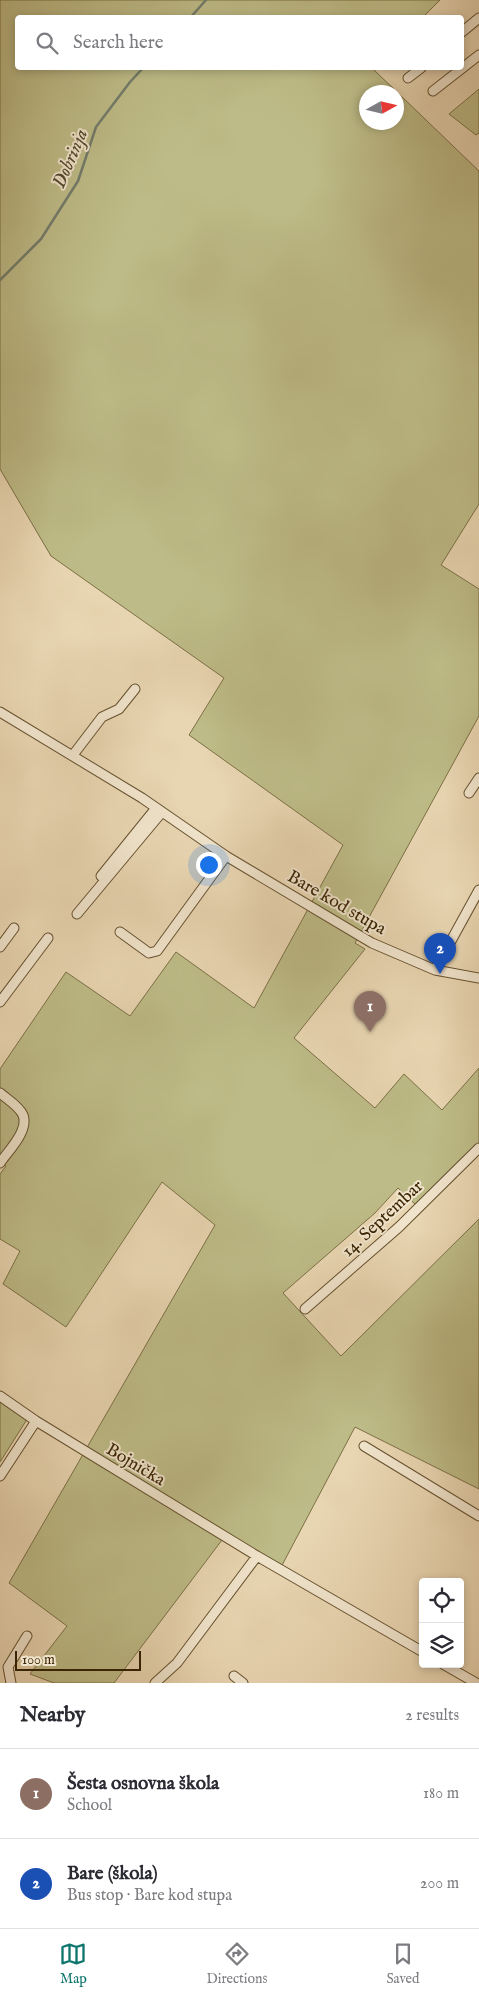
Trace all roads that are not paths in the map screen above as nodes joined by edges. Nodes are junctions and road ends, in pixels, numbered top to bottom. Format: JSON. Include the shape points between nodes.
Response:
{"nodes":[{"id":1,"x":479,"y":18,"type":"edge"},
{"id":2,"x":464,"y":30,"type":"edge"},
{"id":3,"x":479,"y":55,"type":"edge"},
{"id":4,"x":464,"y":67,"type":"edge"},
{"id":5,"x":418,"y":70,"type":"edge"},
{"id":6,"x":460,"y":70,"type":"edge"},
{"id":7,"x":408,"y":78,"type":"dead end"},
{"id":8,"x":433,"y":92,"type":"dead end"},
{"id":9,"x":135,"y":689,"type":"dead end"},
{"id":10,"x":0,"y":712,"type":"edge"},
{"id":11,"x":73,"y":755,"type":"junction"},
{"id":12,"x":479,"y":778,"type":"edge"},
{"id":13,"x":469,"y":793,"type":"dead end"},
{"id":14,"x":159,"y":810,"type":"junction"},
{"id":15,"x":226,"y":856,"type":"junction"},
{"id":16,"x":479,"y":890,"type":"edge"},
{"id":17,"x":87,"y":893,"type":"dead end"},
{"id":18,"x":76,"y":914,"type":"dead end"},
{"id":19,"x":14,"y":928,"type":"dead end"},
{"id":20,"x":120,"y":932,"type":"dead end"},
{"id":21,"x":48,"y":938,"type":"dead end"},
{"id":22,"x":0,"y":947,"type":"edge"},
{"id":23,"x":435,"y":970,"type":"junction"},
{"id":24,"x":479,"y":978,"type":"edge"},
{"id":25,"x":0,"y":1002,"type":"edge"},
{"id":26,"x":0,"y":1093,"type":"edge"},
{"id":27,"x":479,"y":1148,"type":"edge"},
{"id":28,"x":0,"y":1163,"type":"edge"},
{"id":29,"x":304,"y":1309,"type":"dead end"},
{"id":30,"x":0,"y":1396,"type":"edge"},
{"id":31,"x":36,"y":1421,"type":"junction"},
{"id":32,"x":364,"y":1446,"type":"dead end"},
{"id":33,"x":0,"y":1476,"type":"edge"},
{"id":34,"x":479,"y":1516,"type":"edge"},
{"id":35,"x":257,"y":1556,"type":"junction"},
{"id":36,"x":27,"y":1636,"type":"dead end"},
{"id":37,"x":419,"y":1650,"type":"edge"},
{"id":38,"x":450,"y":1668,"type":"edge"},
{"id":39,"x":234,"y":1676,"type":"dead end"},
{"id":40,"x":11,"y":1683,"type":"edge"},
{"id":41,"x":155,"y":1683,"type":"edge"},
{"id":42,"x":243,"y":1683,"type":"edge"},
{"id":43,"x":476,"y":1683,"type":"edge"}],
"edges":[{"from":1,"to":2,"type":"street"},
{"from":3,"to":4,"type":"street"},
{"from":5,"to":7,"type":"street"},
{"from":6,"to":8,"type":"street"},
{"from":9,"to":11,"type":"street","via":[[116,711],[102,717]]},
{"from":10,"to":11,"type":"street","name":"Bare kod stupa"},
{"from":11,"to":14,"type":"street","name":"Bare kod stupa"},
{"from":12,"to":13,"type":"street"},
{"from":14,"to":15,"type":"street","name":"Bare kod stupa"},
{"from":14,"to":17,"type":"street"},
{"from":14,"to":18,"type":"street"},
{"from":15,"to":20,"type":"street","via":[[157,951],[149,953]]},
{"from":15,"to":23,"type":"street","name":"Bare kod stupa","via":[[372,943]]},
{"from":16,"to":23,"type":"street"},
{"from":19,"to":22,"type":"street"},
{"from":21,"to":25,"type":"street"},
{"from":23,"to":24,"type":"street","name":"Bare kod stupa"},
{"from":26,"to":28,"type":"street","via":[[18,1108],[24,1121],[20,1134]]},
{"from":27,"to":29,"type":"street","name":"14. Septembar","via":[[399,1227]]},
{"from":30,"to":31,"type":"street","name":"Bojnička"},
{"from":31,"to":33,"type":"street"},
{"from":31,"to":35,"type":"street","name":"Bojnička"},
{"from":32,"to":34,"type":"street"},
{"from":35,"to":37,"type":"street","name":"Bojnička"},
{"from":35,"to":41,"type":"street","via":[[178,1662]]},
{"from":36,"to":40,"type":"street","via":[[8,1667]]},
{"from":38,"to":43,"type":"street"},
{"from":39,"to":42,"type":"street"}]}
